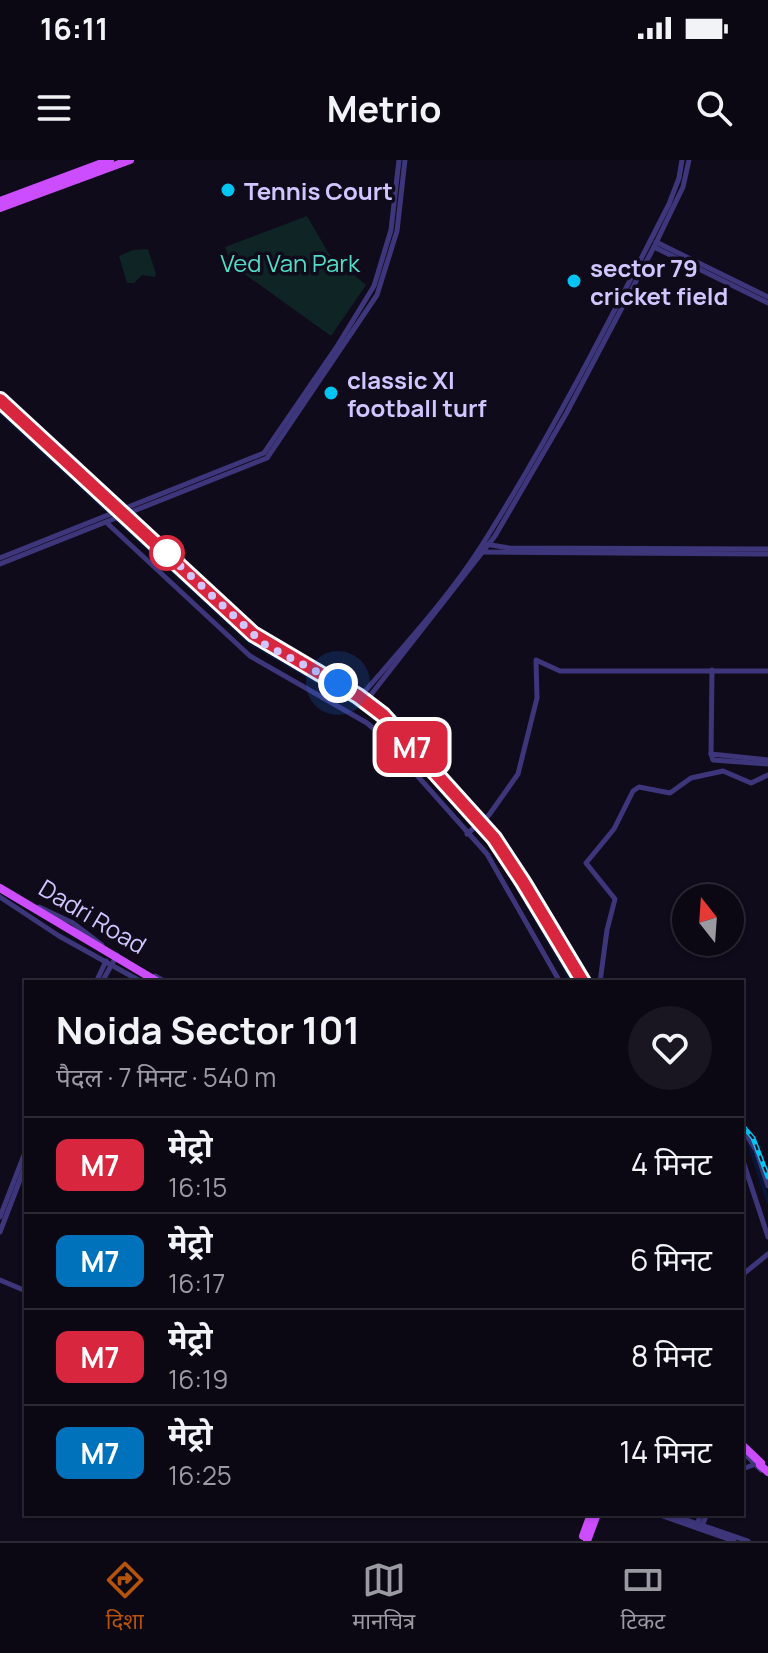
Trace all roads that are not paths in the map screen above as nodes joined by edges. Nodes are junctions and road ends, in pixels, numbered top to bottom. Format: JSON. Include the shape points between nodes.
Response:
{"nodes":[{"id":1,"x":110,"y":160,"type":"edge"},
{"id":2,"x":130,"y":160,"type":"edge"},
{"id":3,"x":399,"y":160,"type":"edge"},
{"id":4,"x":405,"y":160,"type":"edge"},
{"id":5,"x":682,"y":160,"type":"edge"},
{"id":6,"x":689,"y":160,"type":"edge"},
{"id":7,"x":0,"y":201,"type":"edge"},
{"id":8,"x":0,"y":208,"type":"edge"},
{"id":9,"x":655,"y":245,"type":"junction"},
{"id":10,"x":768,"y":300,"type":"edge"},
{"id":11,"x":0,"y":400,"type":"edge"},
{"id":12,"x":124,"y":513,"type":"junction"},
{"id":13,"x":106,"y":521,"type":"junction"},
{"id":14,"x":486,"y":544,"type":"junction"},
{"id":15,"x":481,"y":551,"type":"junction"},
{"id":16,"x":768,"y":552,"type":"edge"},
{"id":17,"x":0,"y":558,"type":"edge"},
{"id":18,"x":0,"y":564,"type":"edge"},
{"id":19,"x":712,"y":670,"type":"junction"},
{"id":20,"x":768,"y":671,"type":"edge"},
{"id":21,"x":363,"y":697,"type":"junction"},
{"id":22,"x":768,"y":762,"type":"edge"},
{"id":23,"x":768,"y":775,"type":"edge"},
{"id":24,"x":483,"y":824,"type":"junction"},
{"id":25,"x":469,"y":833,"type":"junction"},
{"id":26,"x":0,"y":890,"type":"edge"},
{"id":27,"x":115,"y":953,"type":"junction"},
{"id":28,"x":108,"y":962,"type":"junction"},
{"id":29,"x":97,"y":980,"type":"edge"},
{"id":30,"x":103,"y":980,"type":"edge"},
{"id":31,"x":139,"y":980,"type":"edge"},
{"id":32,"x":146,"y":980,"type":"edge"},
{"id":33,"x":155,"y":980,"type":"edge"},
{"id":34,"x":162,"y":980,"type":"edge"},
{"id":35,"x":559,"y":980,"type":"edge"},
{"id":36,"x":579,"y":980,"type":"edge"},
{"id":37,"x":600,"y":980,"type":"edge"},
{"id":38,"x":744,"y":1131,"type":"edge"},
{"id":39,"x":24,"y":1155,"type":"edge"},
{"id":40,"x":744,"y":1164,"type":"edge"},
{"id":41,"x":24,"y":1169,"type":"edge"},
{"id":42,"x":768,"y":1186,"type":"edge"},
{"id":43,"x":0,"y":1217,"type":"edge"},
{"id":44,"x":0,"y":1232,"type":"edge"},
{"id":45,"x":768,"y":1237,"type":"edge"},
{"id":46,"x":768,"y":1254,"type":"edge"},
{"id":47,"x":744,"y":1273,"type":"edge"},
{"id":48,"x":0,"y":1280,"type":"edge"},
{"id":49,"x":24,"y":1290,"type":"edge"},
{"id":50,"x":744,"y":1449,"type":"edge"},
{"id":51,"x":761,"y":1464,"type":"edge"},
{"id":52,"x":590,"y":1516,"type":"edge"},
{"id":53,"x":596,"y":1516,"type":"edge"},
{"id":54,"x":663,"y":1516,"type":"edge"},
{"id":55,"x":674,"y":1516,"type":"edge"},
{"id":56,"x":703,"y":1516,"type":"edge"},
{"id":57,"x":699,"y":1527,"type":"junction"},
{"id":58,"x":584,"y":1541,"type":"edge"},
{"id":59,"x":734,"y":1541,"type":"edge"},
{"id":60,"x":748,"y":1541,"type":"edge"}],
"edges":[{"from":1,"to":7,"type":"main road"},
{"from":2,"to":8,"type":"main road"},
{"from":3,"to":12,"type":"street","via":[[391,230],[372,290],[264,453]]},
{"from":4,"to":12,"type":"street","via":[[399,224],[377,295],[267,458]]},
{"from":5,"to":14,"type":"street","via":[[669,204]]},
{"from":6,"to":9,"type":"street","via":[[683,187]]},
{"from":9,"to":10,"type":"street"},
{"from":9,"to":14,"type":"street","via":[[566,414]]},
{"from":11,"to":12,"type":"street"},
{"from":12,"to":13,"type":"street"},
{"from":12,"to":21,"type":"street","via":[[264,644]]},
{"from":13,"to":17,"type":"street"},
{"from":13,"to":18,"type":"street"},
{"from":13,"to":25,"type":"street","via":[[250,656],[373,728]]},
{"from":14,"to":15,"type":"street"},
{"from":14,"to":16,"type":"street"},
{"from":15,"to":16,"type":"street"},
{"from":15,"to":21,"type":"street"},
{"from":19,"to":20,"type":"street"},
{"from":19,"to":22,"type":"street","via":[[713,760]]},
{"from":19,"to":24,"type":"street","via":[[560,671],[536,660],[537,698],[518,774]]},
{"from":21,"to":24,"type":"street","via":[[393,719]]},
{"from":23,"to":37,"type":"street","via":[[751,783],[723,771],[691,778],[670,793],[635,789],[612,832],[586,863],[615,899]]},
{"from":24,"to":25,"type":"street"},
{"from":24,"to":36,"type":"street","via":[[506,853]]},
{"from":25,"to":35,"type":"street","via":[[487,854]]},
{"from":26,"to":27,"type":"street","name":"Dadri Road","via":[[73,923]]},
{"from":26,"to":28,"type":"street","name":"Dadri Road","via":[[59,936]]},
{"from":26,"to":32,"type":"main road","bridge":true},
{"from":26,"to":33,"type":"main road","bridge":true},
{"from":27,"to":28,"type":"street"},
{"from":27,"to":34,"type":"street","name":"Dadri Road"},
{"from":28,"to":29,"type":"street"},
{"from":28,"to":30,"type":"street"},
{"from":28,"to":31,"type":"street","name":"Dadri Road"},
{"from":38,"to":42,"type":"street"},
{"from":39,"to":43,"type":"street"},
{"from":40,"to":45,"type":"street"},
{"from":41,"to":44,"type":"street"},
{"from":46,"to":47,"type":"street"},
{"from":48,"to":49,"type":"street"},
{"from":50,"to":51,"type":"main road","bridge":true},
{"from":52,"to":58,"type":"main road"},
{"from":53,"to":58,"type":"main road"},
{"from":54,"to":57,"type":"street"},
{"from":55,"to":57,"type":"street"},
{"from":56,"to":57,"type":"street"},
{"from":57,"to":59,"type":"street"},
{"from":57,"to":60,"type":"street"}]}
